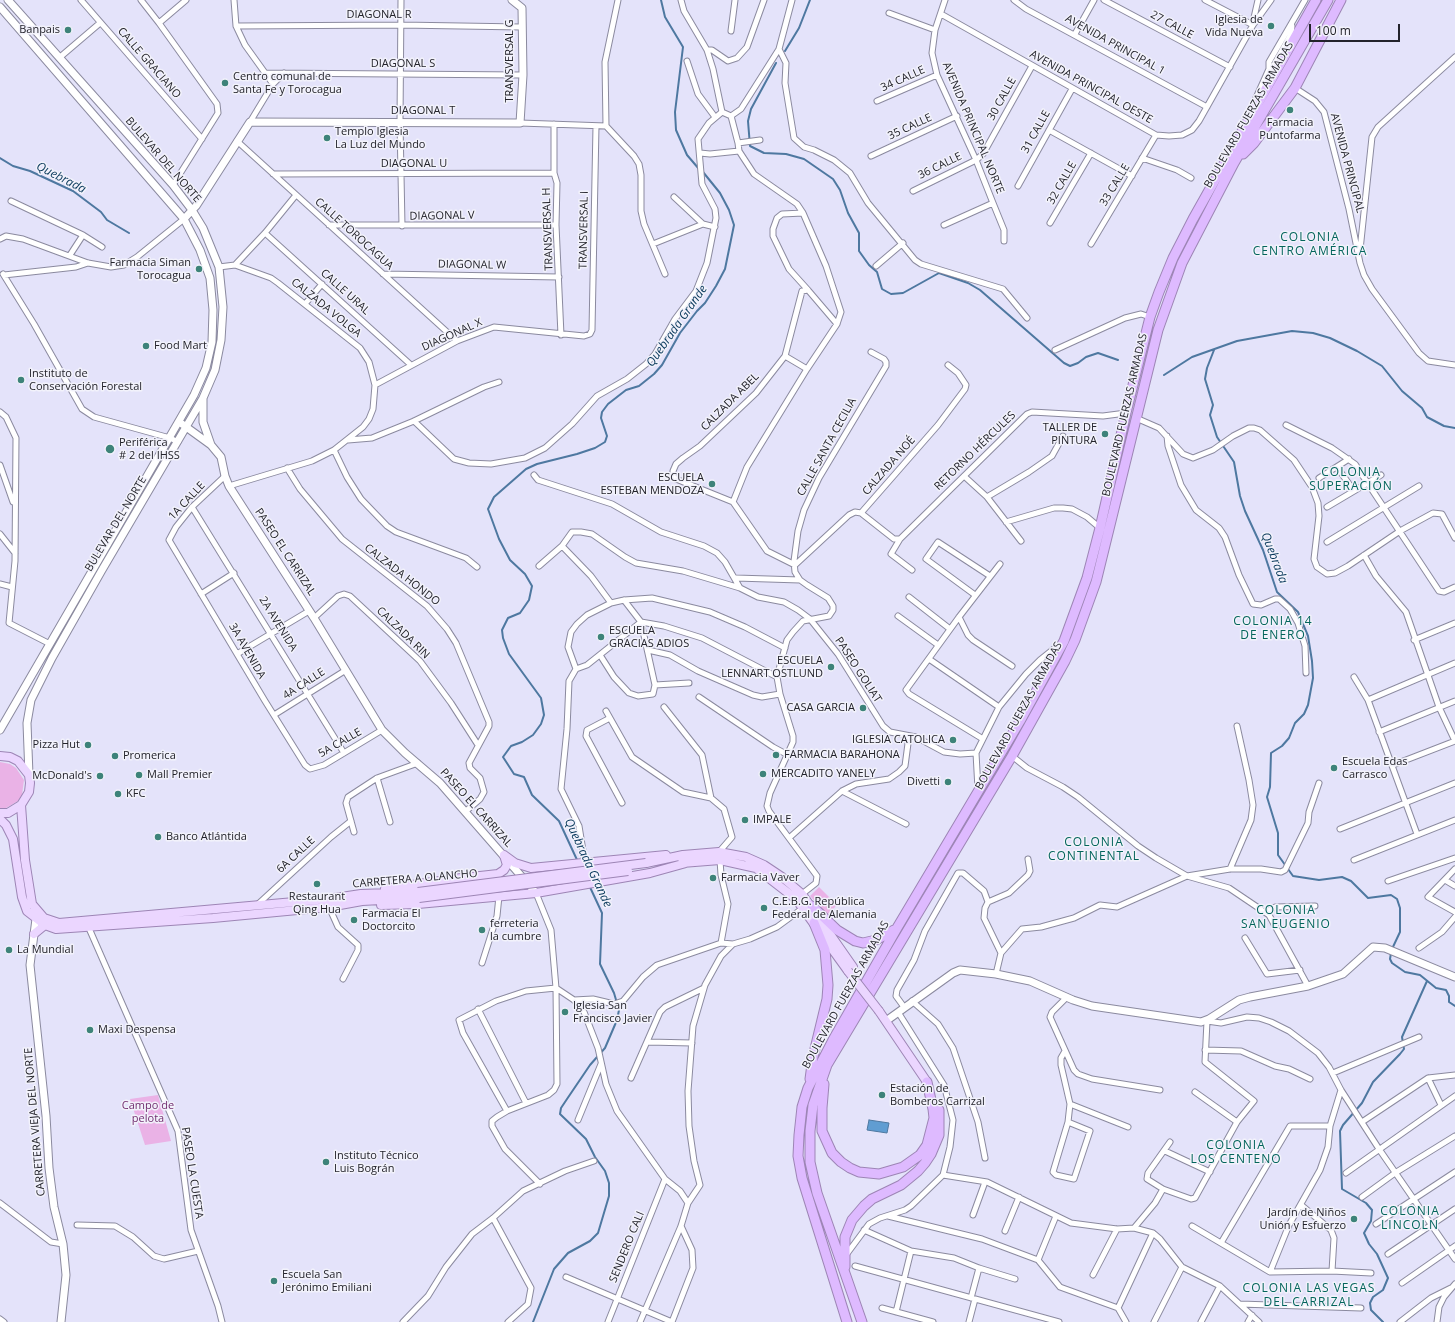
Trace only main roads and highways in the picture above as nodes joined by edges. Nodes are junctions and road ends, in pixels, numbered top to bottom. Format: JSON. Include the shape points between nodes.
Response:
{"nodes":[{"id":1,"x":1316,"y":0,"type":"edge"},
{"id":2,"x":1328,"y":0,"type":"edge"},
{"id":3,"x":1341,"y":0,"type":"edge"},
{"id":4,"x":1234,"y":163,"type":"junction"},
{"id":5,"x":0,"y":756,"type":"edge"},
{"id":6,"x":22,"y":805,"type":"junction"},
{"id":7,"x":0,"y":813,"type":"edge"},
{"id":8,"x":0,"y":819,"type":"edge"},
{"id":9,"x":720,"y":856,"type":"junction"},
{"id":10,"x":685,"y":859,"type":"junction"},
{"id":11,"x":361,"y":898,"type":"junction"},
{"id":12,"x":807,"y":907,"type":"junction"},
{"id":13,"x":814,"y":923,"type":"junction"},
{"id":14,"x":87,"y":924,"type":"junction"},
{"id":15,"x":45,"y":925,"type":"junction"},
{"id":16,"x":896,"y":928,"type":"junction"},
{"id":17,"x":34,"y":934,"type":"road end"},
{"id":18,"x":851,"y":969,"type":"junction"},
{"id":19,"x":827,"y":1065,"type":"junction"},
{"id":20,"x":926,"y":1082,"type":"junction"},
{"id":21,"x":808,"y":1088,"type":"junction"},
{"id":22,"x":845,"y":1274,"type":"junction"},
{"id":23,"x":847,"y":1322,"type":"edge"},
{"id":24,"x":862,"y":1322,"type":"edge"}],
"edges":[{"from":1,"to":16,"type":"highway","name":"BOULEVARD FUERZAS ARMADAS","via":[[1173,258],[1150,317],[1087,578],[1064,641],[1020,721]]},
{"from":2,"to":4,"type":"highway","name":"BOULEVARD FUERZAS ARMADAS"},
{"from":3,"to":4,"type":"highway","via":[[1295,88],[1254,143]]},
{"from":4,"to":19,"type":"highway","name":"BOULEVARD FUERZAS ARMADAS","via":[[1182,263],[1158,330],[1096,582],[1066,661]]},
{"from":5,"to":6,"type":"main road","via":[[18,761],[29,775],[30,790]]},
{"from":6,"to":7,"type":"main road","via":[[8,813]]},
{"from":6,"to":14,"type":"main road","name":"CARRETERA A OLANCHO","via":[[25,860],[32,904],[44,918],[59,923]]},
{"from":8,"to":15,"type":"main road","name":"CARRETERA A OLANCHO","via":[[6,824],[13,839],[22,897],[27,911]]},
{"from":9,"to":10,"type":"main road","name":"CARRETERA A OLANCHO"},
{"from":9,"to":12,"type":"main road","name":"CARRETERA A OLANCHO","via":[[756,868]]},
{"from":9,"to":12,"type":"main road","name":"CARRETERA A OLANCHO","via":[[746,857],[764,865],[802,894]]},
{"from":10,"to":11,"type":"main road","name":"CARRETERA A OLANCHO","bridge":true,"via":[[418,895]]},
{"from":10,"to":11,"type":"main road","via":[[650,873],[536,893],[378,906]]},
{"from":10,"to":11,"type":"main road","via":[[661,855],[523,871],[504,855],[507,865],[498,874],[415,884]]},
{"from":11,"to":14,"type":"main road","name":"CARRETERA A OLANCHO","via":[[328,899]]},
{"from":11,"to":14,"type":"main road","name":"CARRETERA A OLANCHO","via":[[329,907]]},
{"from":12,"to":13,"type":"main road","name":"CARRETERA A OLANCHO"},
{"from":12,"to":16,"type":"highway","via":[[855,941],[876,940]]},
{"from":12,"to":18,"type":"main road","name":"CARRETERA A OLANCHO"},
{"from":13,"to":18,"type":"main road","name":"CARRETERA A OLANCHO"},
{"from":13,"to":21,"type":"highway","via":[[825,950],[828,985]]},
{"from":14,"to":15,"type":"main road","name":"CARRETERA A OLANCHO","via":[[56,929]]},
{"from":15,"to":17,"type":"main road"},
{"from":16,"to":21,"type":"highway","name":"BOULEVARD FUERZAS ARMADAS"},
{"from":18,"to":20,"type":"main road","name":"CARRETERA A OLANCHO","bridge":true},
{"from":19,"to":20,"type":"highway","via":[[821,1120],[827,1143],[841,1162],[850,1168],[870,1174],[890,1172],[903,1167],[920,1155],[927,1145],[934,1109]]},
{"from":19,"to":22,"type":"highway","name":"BOULEVARD FUERZAS ARMADAS","via":[[813,1105],[810,1162],[817,1193]]},
{"from":20,"to":22,"type":"highway","via":[[932,1088],[940,1116],[936,1146],[925,1163],[909,1179],[872,1199],[858,1212],[845,1238]]},
{"from":21,"to":23,"type":"highway","name":"BOULEVARD FUERZAS ARMADAS","via":[[802,1107],[798,1156],[802,1178]]},
{"from":22,"to":24,"type":"highway","name":"BOULEVARD FUERZAS ARMADAS"}]}
